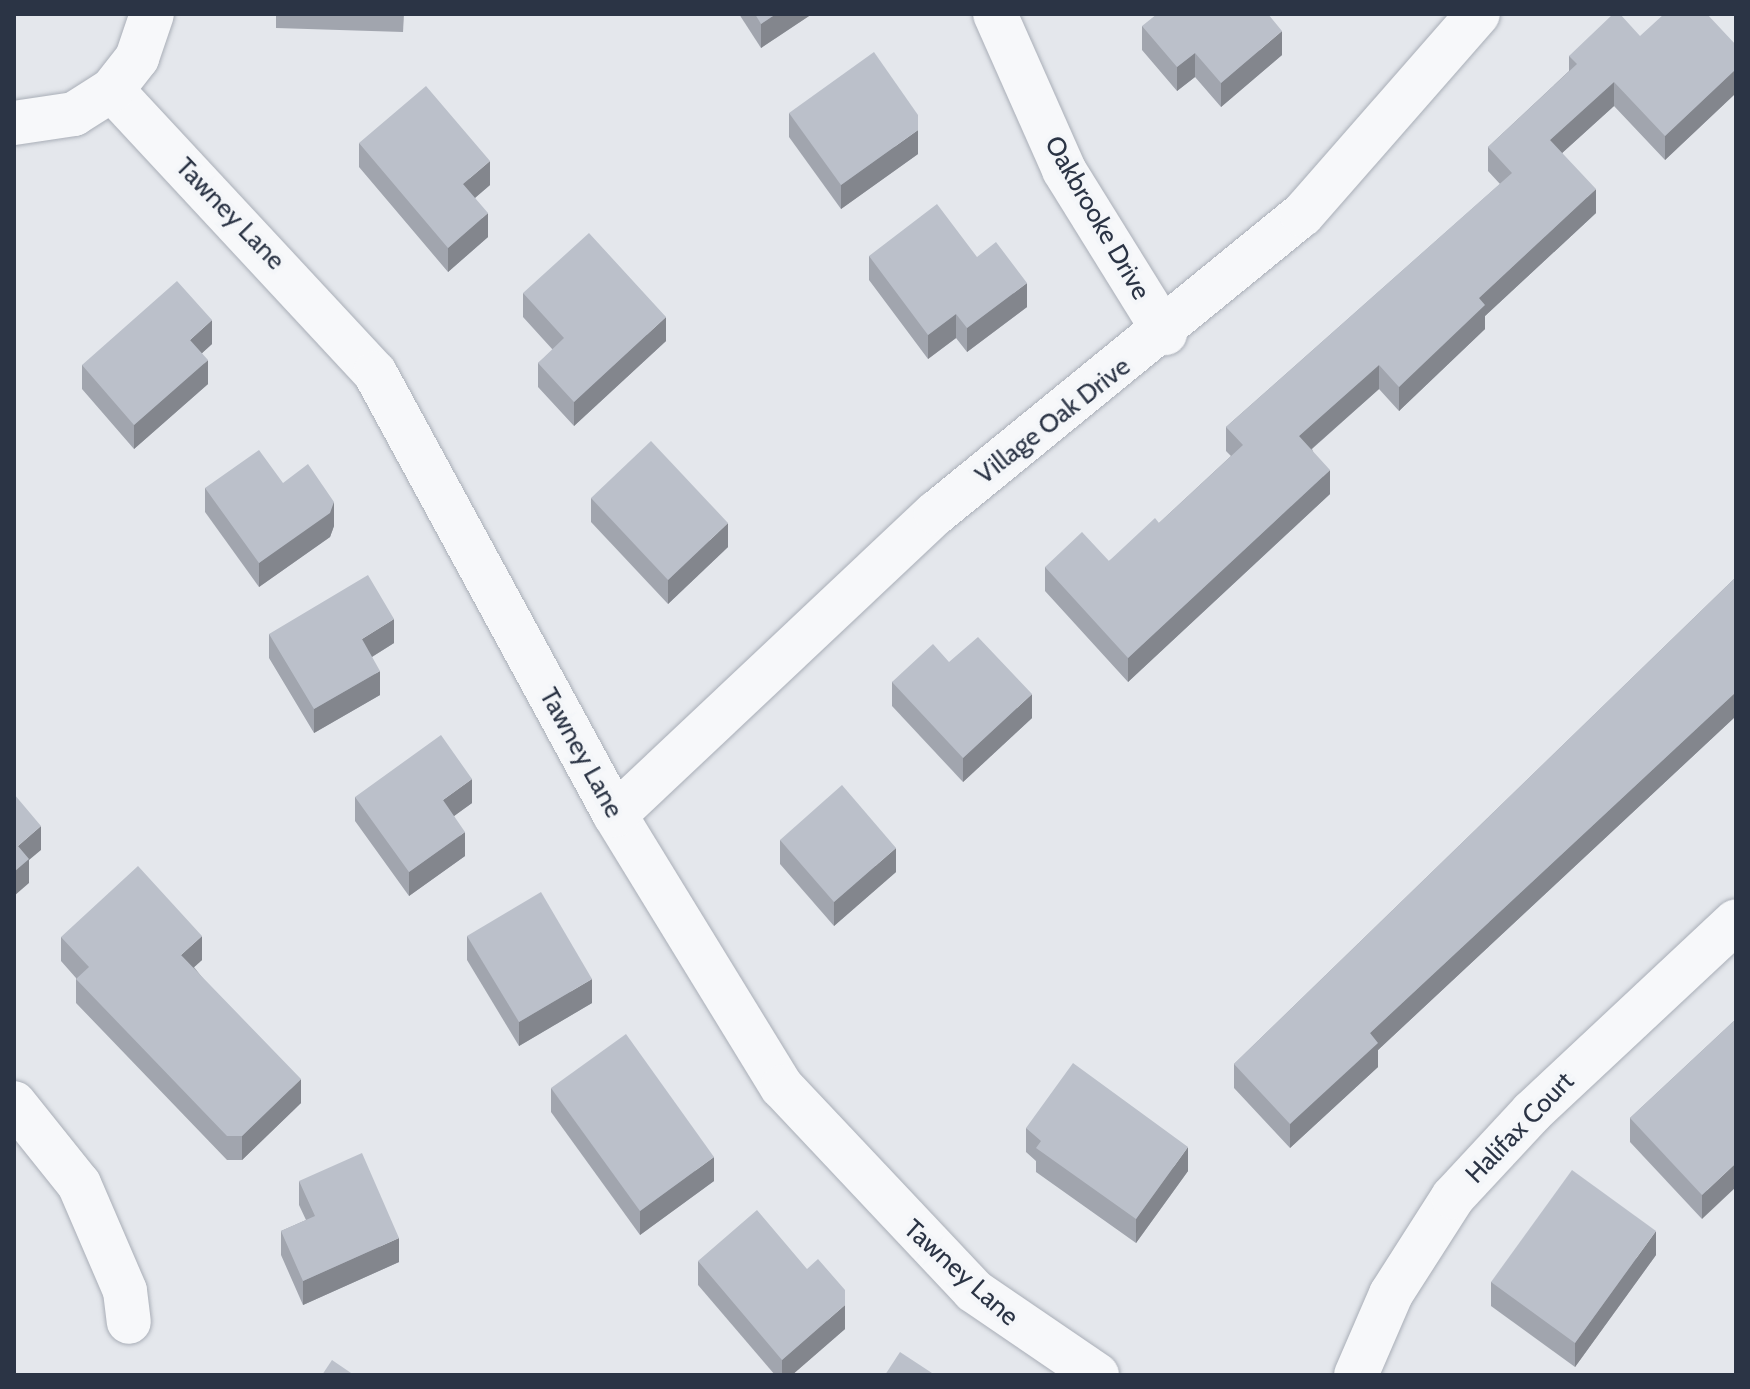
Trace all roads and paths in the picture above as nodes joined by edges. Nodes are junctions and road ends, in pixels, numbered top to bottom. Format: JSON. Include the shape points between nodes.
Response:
{"nodes":[{"id":1,"x":152,"y":14,"type":"edge"},
{"id":2,"x":995,"y":14,"type":"edge"},
{"id":3,"x":1478,"y":14,"type":"edge"},
{"id":4,"x":112,"y":90,"type":"junction"},
{"id":5,"x":14,"y":123,"type":"edge"},
{"id":6,"x":1165,"y":333,"type":"junction"},
{"id":7,"x":615,"y":815,"type":"junction"},
{"id":8,"x":1736,"y":921,"type":"edge"},
{"id":9,"x":14,"y":1103,"type":"edge"},
{"id":10,"x":129,"y":1322,"type":"dead end"},
{"id":11,"x":1097,"y":1375,"type":"edge"},
{"id":12,"x":1356,"y":1375,"type":"edge"}],
"edges":[{"from":1,"to":4,"type":"street","via":[[137,58]]},
{"from":2,"to":6,"type":"street","name":"Oakbrooke Drive","via":[[1064,170]]},
{"from":3,"to":6,"type":"street","name":"Village Oak Drive","via":[[1302,215]]},
{"from":4,"to":5,"type":"street","via":[[74,114]]},
{"from":4,"to":7,"type":"street","name":"Tawney Lane","via":[[375,373]]},
{"from":6,"to":7,"type":"street","name":"Village Oak Drive","via":[[936,513]]},
{"from":7,"to":11,"type":"street","name":"Tawney Lane","via":[[782,1087],[974,1291]]},
{"from":8,"to":12,"type":"street","name":"Halifax Court","via":[[1532,1112],[1453,1197],[1391,1294]]},
{"from":9,"to":10,"type":"street","via":[[79,1184],[125,1291]]}]}
